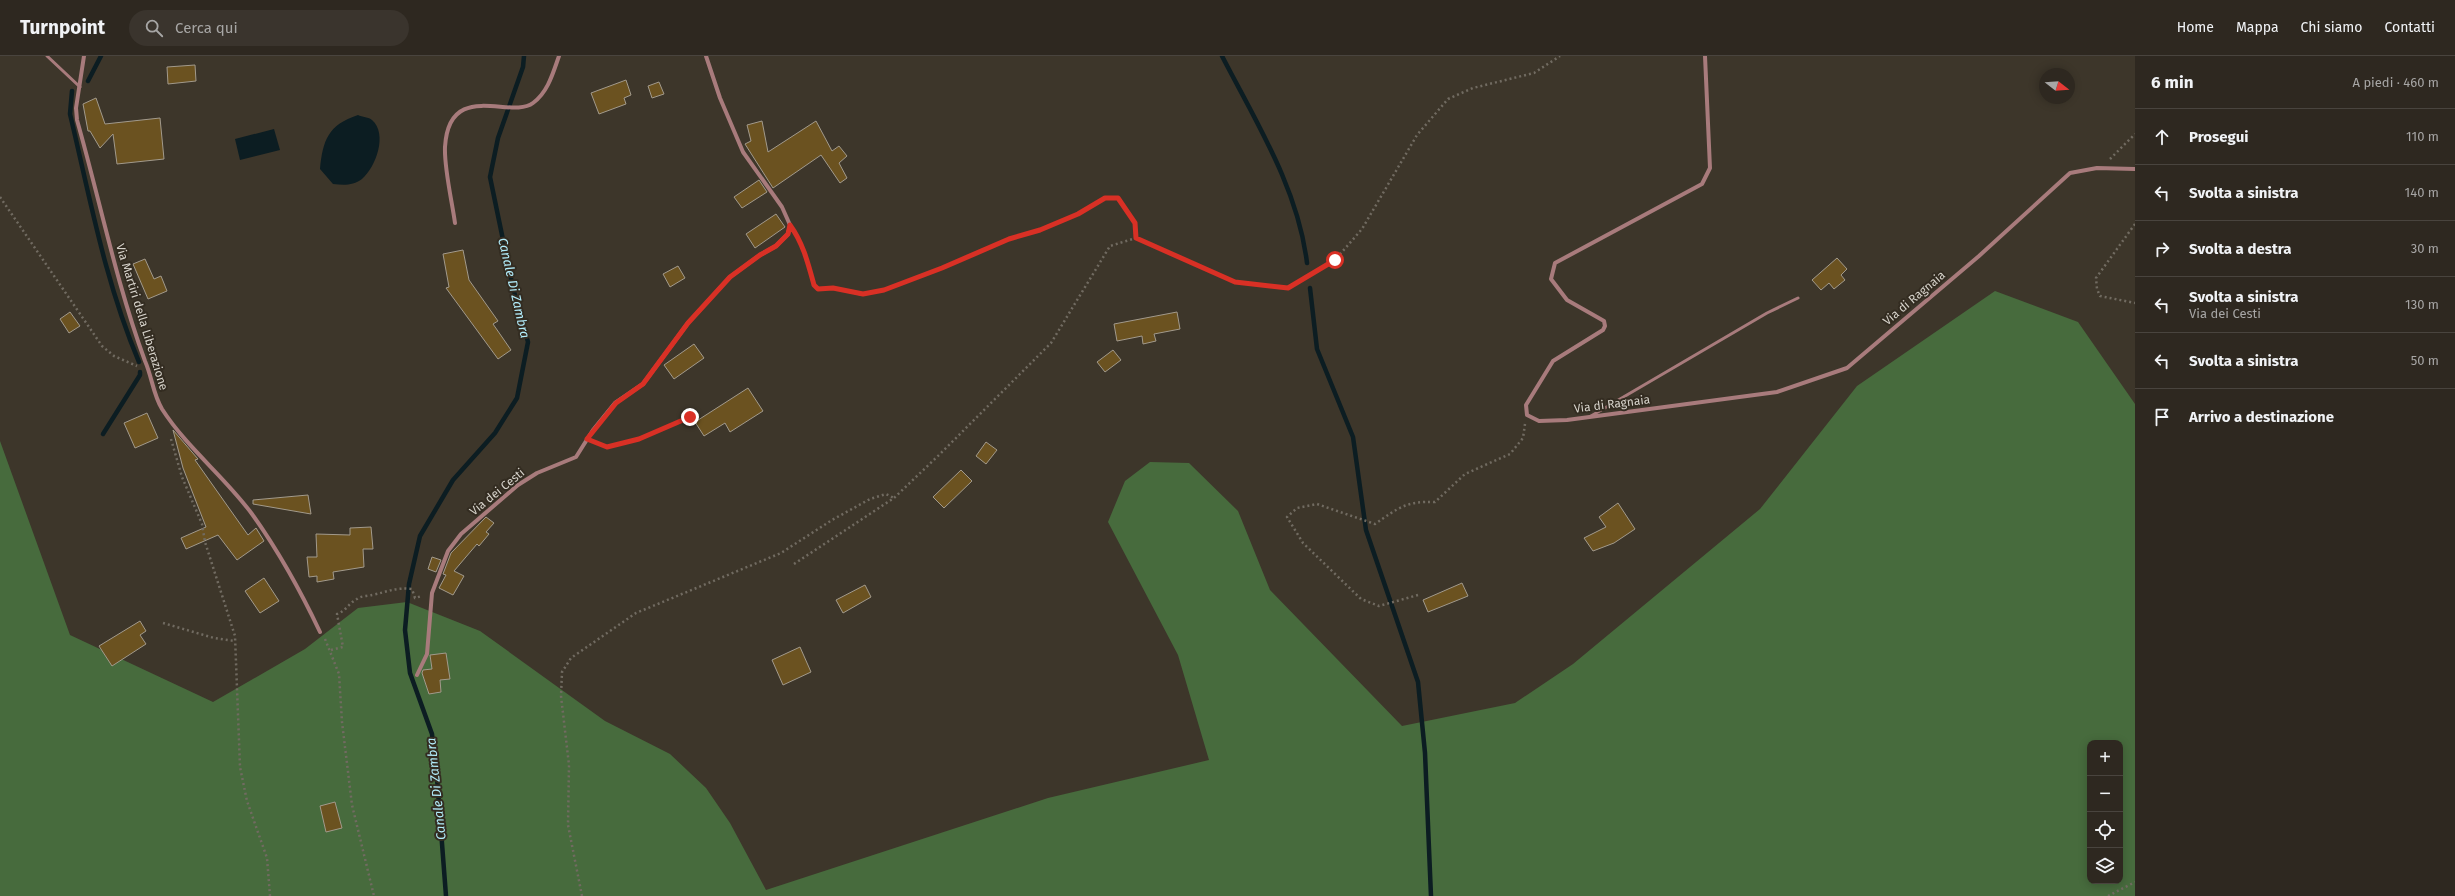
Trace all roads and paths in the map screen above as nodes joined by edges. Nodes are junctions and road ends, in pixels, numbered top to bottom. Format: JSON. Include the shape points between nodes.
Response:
{"nodes":[{"id":1,"x":47,"y":56,"type":"edge"},
{"id":2,"x":84,"y":56,"type":"edge"},
{"id":3,"x":559,"y":56,"type":"edge"},
{"id":4,"x":706,"y":56,"type":"edge"},
{"id":5,"x":1560,"y":56,"type":"edge"},
{"id":6,"x":1705,"y":56,"type":"edge"},
{"id":7,"x":80,"y":87,"type":"junction"},
{"id":8,"x":2135,"y":134,"type":"edge"},
{"id":9,"x":2097,"y":168,"type":"junction"},
{"id":10,"x":2135,"y":170,"type":"edge"},
{"id":11,"x":0,"y":197,"type":"edge"},
{"id":12,"x":455,"y":223,"type":"dead end"},
{"id":13,"x":2135,"y":224,"type":"edge"},
{"id":14,"x":790,"y":225,"type":"junction"},
{"id":15,"x":1136,"y":238,"type":"junction"},
{"id":16,"x":1798,"y":298,"type":"dead end"},
{"id":17,"x":2135,"y":302,"type":"edge"},
{"id":18,"x":149,"y":369,"type":"junction"},
{"id":19,"x":1527,"y":416,"type":"junction"},
{"id":20,"x":690,"y":417,"type":"dead end"},
{"id":21,"x":1589,"y":417,"type":"junction"},
{"id":22,"x":169,"y":432,"type":"dead end"},
{"id":23,"x":587,"y":439,"type":"junction"},
{"id":24,"x":894,"y":498,"type":"junction"},
{"id":25,"x":794,"y":564,"type":"dead end"},
{"id":26,"x":412,"y":589,"type":"dead end"},
{"id":27,"x":1418,"y":595,"type":"dead end"},
{"id":28,"x":163,"y":623,"type":"dead end"},
{"id":29,"x":320,"y":632,"type":"joint"},
{"id":30,"x":235,"y":641,"type":"junction"},
{"id":31,"x":331,"y":650,"type":"junction"},
{"id":32,"x":417,"y":675,"type":"dead end"},
{"id":33,"x":2135,"y":882,"type":"edge"},
{"id":34,"x":270,"y":896,"type":"edge"},
{"id":35,"x":374,"y":896,"type":"edge"},
{"id":36,"x":582,"y":896,"type":"edge"},
{"id":37,"x":2108,"y":896,"type":"edge"}],
"edges":[{"from":1,"to":7,"type":"lane"},
{"from":2,"to":7,"type":"street","name":"Via Martiri della Liberazione"},
{"from":3,"to":12,"type":"street","via":[[548,86],[532,104],[525,108],[484,104],[457,115],[450,126],[445,147]]},
{"from":4,"to":14,"type":"street","via":[[720,98],[743,152],[782,207]]},
{"from":5,"to":15,"type":"path","via":[[1534,73],[1473,88],[1448,99],[1417,135],[1362,229],[1335,260],[1288,288],[1235,282]]},
{"from":6,"to":19,"type":"street","via":[[1710,168],[1702,184],[1555,263],[1551,279],[1567,300],[1604,321],[1605,326],[1603,330],[1553,361],[1526,406]]},
{"from":7,"to":18,"type":"street","name":"Via Martiri della Liberazione","via":[[76,108],[77,120],[113,263]]},
{"from":8,"to":9,"type":"path"},
{"from":9,"to":10,"type":"street","name":"Via di Ragnaia"},
{"from":9,"to":21,"type":"street","name":"Via di Ragnaia","via":[[2070,173],[1979,256],[1847,368],[1777,392]]},
{"from":11,"to":18,"type":"path","via":[[102,346],[124,361]]},
{"from":13,"to":17,"type":"path","via":[[2096,278],[2100,296]]},
{"from":14,"to":15,"type":"path","via":[[799,237],[814,285],[818,289],[833,288],[863,294],[884,290],[1009,239],[1040,230],[1078,214],[1105,198],[1118,198],[1135,223]]},
{"from":14,"to":23,"type":"street","name":"Via dei Cesti","via":[[788,234],[776,246],[730,277],[688,323],[643,384],[616,403]]},
{"from":15,"to":24,"type":"path","via":[[1110,246],[1051,342]]},
{"from":16,"to":21,"type":"lane","via":[[1767,313]]},
{"from":18,"to":29,"type":"street","name":"Via Martiri della Liberazione","via":[[154,394],[162,409],[252,514]]},
{"from":19,"to":21,"type":"street","name":"Via di Ragnaia","via":[[1538,421]]},
{"from":19,"to":27,"type":"path","via":[[1523,438],[1510,454],[1465,474],[1435,502],[1418,501],[1401,506],[1375,524],[1317,504],[1297,508],[1287,517],[1303,543],[1361,598],[1379,606]]},
{"from":20,"to":23,"type":"lane","via":[[639,439],[607,447]]},
{"from":22,"to":30,"type":"path","via":[[182,477],[202,524]]},
{"from":23,"to":32,"type":"street","name":"Via dei Cesti","via":[[576,457],[537,473],[518,485],[461,534],[448,551],[432,593],[427,654]]},
{"from":24,"to":25,"type":"path"},
{"from":24,"to":36,"type":"path","via":[[886,494],[870,499],[781,553],[636,613],[571,658],[562,672],[561,696],[569,765],[568,826]]},
{"from":26,"to":31,"type":"path","via":[[388,589],[357,599],[337,614],[343,647]]},
{"from":28,"to":30,"type":"path","via":[[214,638]]},
{"from":29,"to":31,"type":"path"},
{"from":30,"to":34,"type":"path","via":[[240,767],[247,801],[267,858]]},
{"from":31,"to":35,"type":"path","via":[[339,674],[352,805]]},
{"from":33,"to":37,"type":"path"}]}
